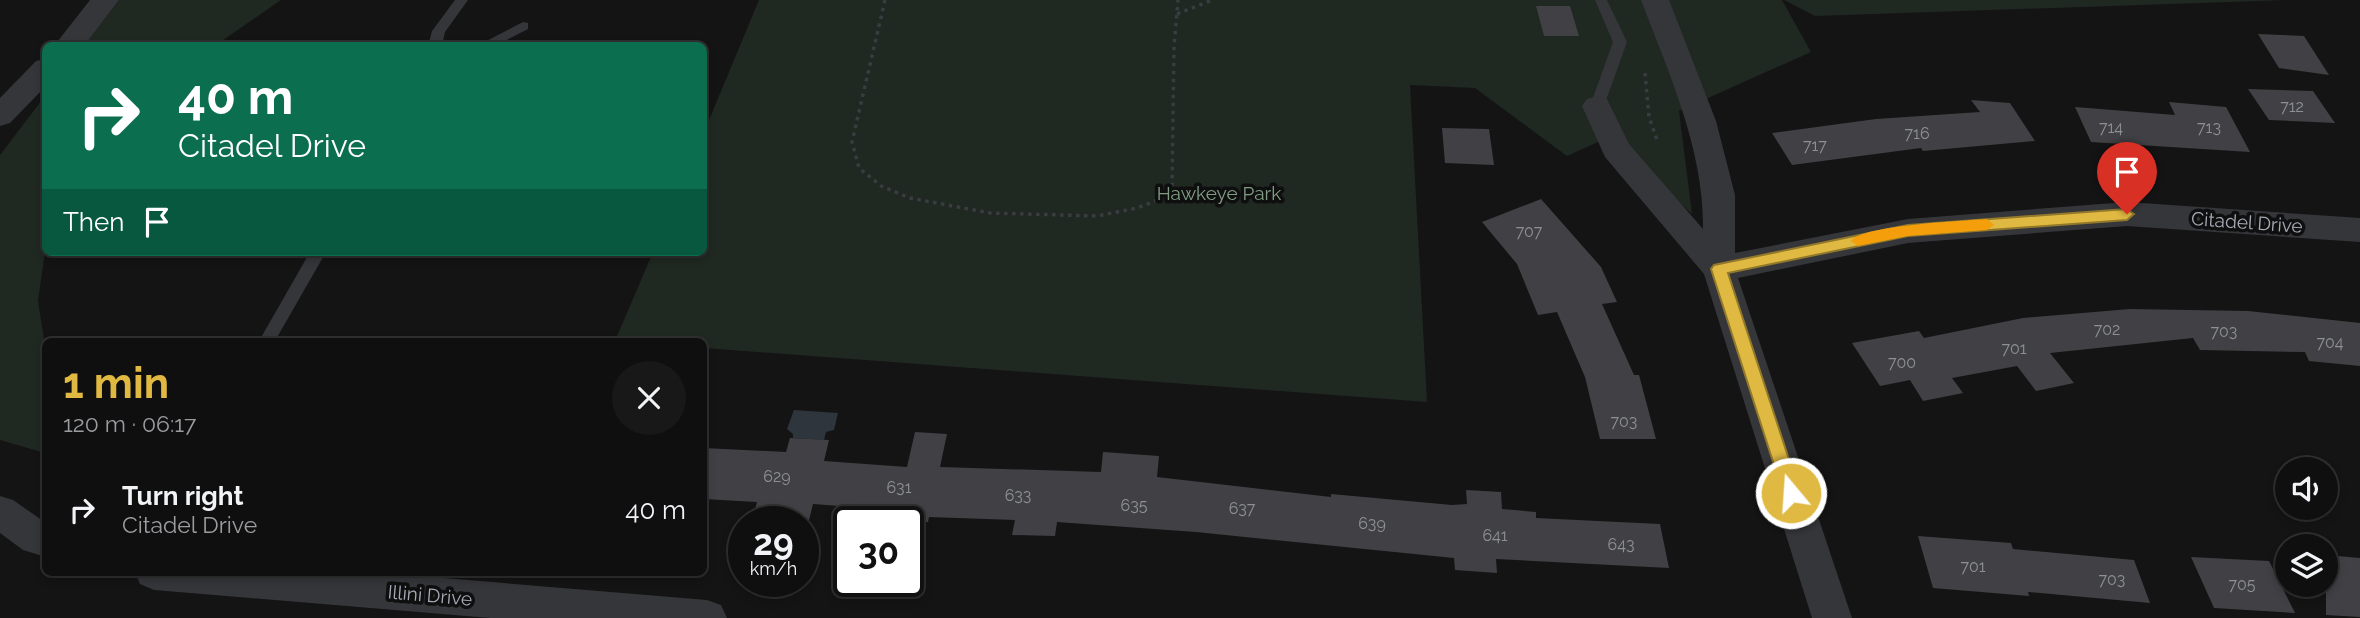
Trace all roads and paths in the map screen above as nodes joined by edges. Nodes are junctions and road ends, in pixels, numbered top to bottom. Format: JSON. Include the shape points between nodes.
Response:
{"nodes":[{"id":1,"x":105,"y":0,"type":"edge"},
{"id":2,"x":462,"y":0,"type":"edge"},
{"id":3,"x":885,"y":0,"type":"edge"},
{"id":4,"x":1178,"y":0,"type":"edge"},
{"id":5,"x":1212,"y":0,"type":"edge"},
{"id":6,"x":1601,"y":0,"type":"edge"},
{"id":7,"x":1655,"y":0,"type":"edge"},
{"id":8,"x":1176,"y":14,"type":"junction"},
{"id":9,"x":523,"y":26,"type":"dead end"},
{"id":10,"x":71,"y":42,"type":"edge"},
{"id":11,"x":436,"y":42,"type":"edge"},
{"id":12,"x":491,"y":42,"type":"edge"},
{"id":13,"x":42,"y":72,"type":"edge"},
{"id":14,"x":1597,"y":106,"type":"joint"},
{"id":15,"x":0,"y":116,"type":"edge"},
{"id":16,"x":2360,"y":230,"type":"edge"},
{"id":17,"x":316,"y":256,"type":"edge"},
{"id":18,"x":1719,"y":269,"type":"junction"},
{"id":19,"x":269,"y":338,"type":"edge"},
{"id":20,"x":0,"y":512,"type":"edge"},
{"id":21,"x":42,"y":540,"type":"edge"},
{"id":22,"x":202,"y":576,"type":"edge"},
{"id":23,"x":707,"y":618,"type":"edge"},
{"id":24,"x":1832,"y":618,"type":"edge"}],
"edges":[{"from":1,"to":10,"type":"street"},
{"from":2,"to":11,"type":"lane"},
{"from":3,"to":8,"type":"path","via":[[852,142],[859,168],[881,186],[911,198],[990,213],[1097,216],[1158,200],[1172,187]]},
{"from":4,"to":8,"type":"path"},
{"from":5,"to":8,"type":"path"},
{"from":6,"to":14,"type":"lane","via":[[1620,41]]},
{"from":7,"to":18,"type":"street","via":[[1701,121],[1718,195]]},
{"from":9,"to":12,"type":"lane"},
{"from":13,"to":15,"type":"street"},
{"from":14,"to":18,"type":"street","via":[[1616,149]]},
{"from":16,"to":18,"type":"street","name":"Citadel Drive","via":[[2127,214],[1908,231]]},
{"from":17,"to":19,"type":"lane"},
{"from":18,"to":24,"type":"street"},
{"from":20,"to":21,"type":"street"},
{"from":22,"to":23,"type":"street","name":"Illini Drive"}]}
